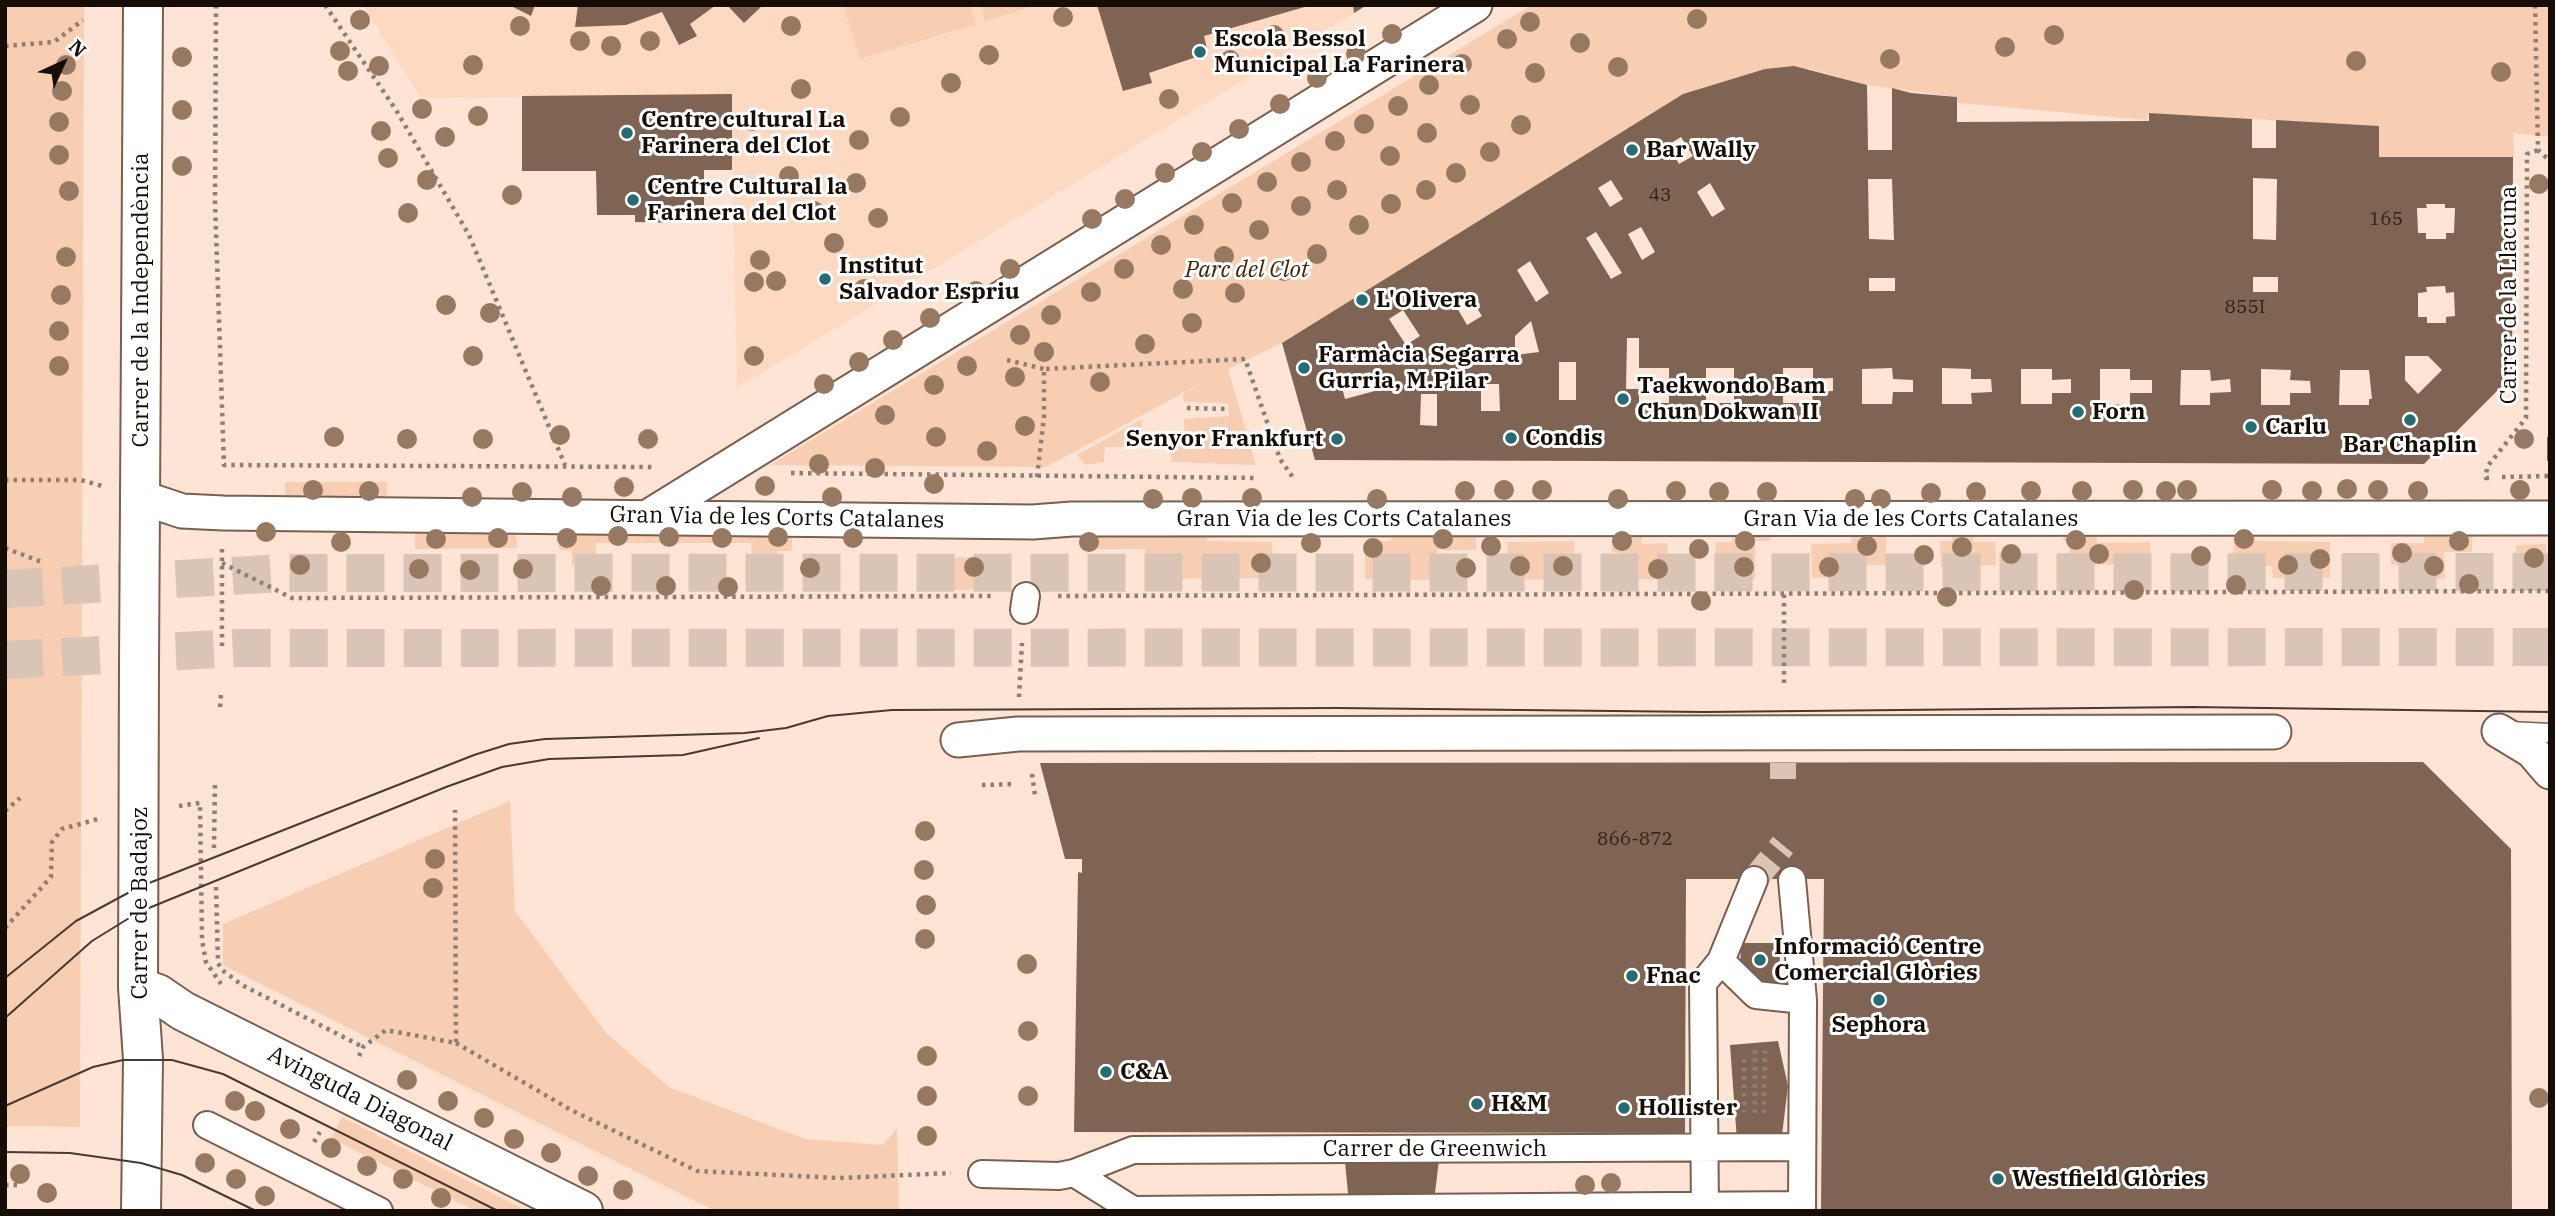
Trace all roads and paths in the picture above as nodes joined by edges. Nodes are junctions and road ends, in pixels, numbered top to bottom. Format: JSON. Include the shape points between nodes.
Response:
{"nodes":[{"id":1,"x":143,"y":5,"type":"edge"},
{"id":2,"x":216,"y":5,"type":"edge"},
{"id":3,"x":325,"y":5,"type":"edge"},
{"id":4,"x":1475,"y":5,"type":"edge"},
{"id":5,"x":2535,"y":5,"type":"edge"},
{"id":6,"x":1433,"y":17,"type":"edge"},
{"id":7,"x":83,"y":20,"type":"dead end"},
{"id":8,"x":5,"y":46,"type":"edge"},
{"id":9,"x":2538,"y":150,"type":"junction"},
{"id":10,"x":2550,"y":161,"type":"edge"},
{"id":11,"x":1007,"y":360,"type":"dead end"},
{"id":12,"x":1044,"y":369,"type":"junction"},
{"id":13,"x":1187,"y":408,"type":"dead end"},
{"id":14,"x":1226,"y":409,"type":"dead end"},
{"id":15,"x":565,"y":465,"type":"junction"},
{"id":16,"x":660,"y":467,"type":"dead end"},
{"id":17,"x":789,"y":473,"type":"dead end"},
{"id":18,"x":1038,"y":474,"type":"junction"},
{"id":19,"x":2550,"y":476,"type":"edge"},
{"id":20,"x":1267,"y":478,"type":"dead end"},
{"id":21,"x":1281,"y":478,"type":"dead end"},
{"id":22,"x":5,"y":480,"type":"edge"},
{"id":23,"x":81,"y":480,"type":"dead end"},
{"id":24,"x":1036,"y":488,"type":"dead end"},
{"id":25,"x":141,"y":497,"type":"junction"},
{"id":26,"x":651,"y":515,"type":"junction"},
{"id":27,"x":2550,"y":518,"type":"edge"},
{"id":28,"x":222,"y":539,"type":"dead end"},
{"id":29,"x":5,"y":548,"type":"edge"},
{"id":30,"x":42,"y":562,"type":"dead end"},
{"id":31,"x":222,"y":563,"type":"junction"},
{"id":32,"x":2550,"y":591,"type":"edge"},
{"id":33,"x":1784,"y":594,"type":"junction"},
{"id":34,"x":141,"y":596,"type":"joint"},
{"id":35,"x":1025,"y":612,"type":"junction"},
{"id":36,"x":222,"y":646,"type":"dead end"},
{"id":37,"x":1784,"y":683,"type":"dead end"},
{"id":38,"x":221,"y":695,"type":"dead end"},
{"id":39,"x":220,"y":707,"type":"dead end"},
{"id":40,"x":2499,"y":731,"type":"joint"},
{"id":41,"x":2274,"y":732,"type":"dead end"},
{"id":42,"x":2550,"y":733,"type":"edge"},
{"id":43,"x":1018,"y":734,"type":"junction"},
{"id":44,"x":958,"y":740,"type":"dead end"},
{"id":45,"x":2550,"y":772,"type":"edge"},
{"id":46,"x":1031,"y":774,"type":"dead end"},
{"id":47,"x":215,"y":783,"type":"dead end"},
{"id":48,"x":982,"y":785,"type":"dead end"},
{"id":49,"x":1015,"y":785,"type":"dead end"},
{"id":50,"x":1035,"y":796,"type":"dead end"},
{"id":51,"x":20,"y":798,"type":"dead end"},
{"id":52,"x":200,"y":803,"type":"dead end"},
{"id":53,"x":455,"y":810,"type":"dead end"},
{"id":54,"x":5,"y":811,"type":"edge"},
{"id":55,"x":91,"y":821,"type":"dead end"},
{"id":56,"x":214,"y":848,"type":"dead end"},
{"id":57,"x":1754,"y":880,"type":"tunnel mouth"},
{"id":58,"x":1792,"y":880,"type":"dead end"},
{"id":59,"x":216,"y":887,"type":"dead end"},
{"id":60,"x":5,"y":928,"type":"edge"},
{"id":61,"x":1721,"y":961,"type":"junction"},
{"id":62,"x":138,"y":987,"type":"junction"},
{"id":63,"x":227,"y":989,"type":"dead end"},
{"id":64,"x":1803,"y":1000,"type":"junction"},
{"id":65,"x":456,"y":1043,"type":"junction"},
{"id":66,"x":1755,"y":1051,"type":"dead end"},
{"id":67,"x":1765,"y":1051,"type":"dead end"},
{"id":68,"x":1744,"y":1059,"type":"dead end"},
{"id":69,"x":1744,"y":1112,"type":"dead end"},
{"id":70,"x":1764,"y":1124,"type":"dead end"},
{"id":71,"x":207,"y":1125,"type":"dead end"},
{"id":72,"x":1755,"y":1125,"type":"dead end"},
{"id":73,"x":1801,"y":1147,"type":"junction"},
{"id":74,"x":1704,"y":1149,"type":"junction"},
{"id":75,"x":1074,"y":1173,"type":"junction"},
{"id":76,"x":933,"y":1174,"type":"dead end"},
{"id":77,"x":982,"y":1174,"type":"dead end"},
{"id":78,"x":5,"y":1185,"type":"edge"},
{"id":79,"x":22,"y":1185,"type":"dead end"},
{"id":80,"x":1705,"y":1208,"type":"edge"},
{"id":81,"x":1802,"y":1208,"type":"edge"},
{"id":82,"x":141,"y":1211,"type":"edge"},
{"id":83,"x":379,"y":1211,"type":"edge"},
{"id":84,"x":583,"y":1211,"type":"edge"}],
"edges":[{"from":1,"to":25,"type":"street","name":"Carrer de la Independència"},
{"from":2,"to":15,"type":"path","via":[[215,202],[224,465]]},
{"from":3,"to":15,"type":"path","via":[[396,110],[469,235]]},
{"from":4,"to":6,"type":"street"},
{"from":5,"to":9,"type":"path"},
{"from":6,"to":26,"type":"street"},
{"from":7,"to":8,"type":"path","via":[[54,42]]},
{"from":9,"to":10,"type":"path"},
{"from":9,"to":19,"type":"path","name":"Carrer de la Llacuna","via":[[2527,154],[2526,418],[2487,467],[2486,478]]},
{"from":11,"to":12,"type":"path","name":"Gran Via de les Corts Catalanes"},
{"from":12,"to":18,"type":"path"},
{"from":12,"to":21,"type":"path","name":"Gran Via de les Corts Catalanes","via":[[1245,359],[1280,459],[1294,479]]},
{"from":13,"to":14,"type":"path"},
{"from":15,"to":16,"type":"path"},
{"from":17,"to":18,"type":"path","name":"Gran Via de les Corts Catalanes"},
{"from":18,"to":20,"type":"path","name":"Gran Via de les Corts Catalanes"},
{"from":18,"to":24,"type":"path"},
{"from":22,"to":23,"type":"path"},
{"from":25,"to":26,"type":"street","name":"Gran Via de les Corts Catalanes","via":[[182,511],[223,513]]},
{"from":25,"to":34,"type":"street","name":"Carrer de la Independència"},
{"from":26,"to":27,"type":"street","name":"Gran Via de les Corts Catalanes","via":[[1033,522]]},
{"from":28,"to":31,"type":"path"},
{"from":29,"to":30,"type":"path"},
{"from":31,"to":35,"type":"path","via":[[292,598]]},
{"from":31,"to":36,"type":"path"},
{"from":32,"to":33,"type":"path"},
{"from":33,"to":35,"type":"path"},
{"from":33,"to":37,"type":"path"},
{"from":34,"to":62,"type":"street","name":"Carrer de Badajoz"},
{"from":35,"to":43,"type":"path"},
{"from":38,"to":39,"type":"path"},
{"from":40,"to":42,"type":"lane"},
{"from":40,"to":45,"type":"street","via":[[2532,751]]},
{"from":41,"to":43,"type":"street"},
{"from":43,"to":44,"type":"street"},
{"from":46,"to":50,"type":"path"},
{"from":47,"to":56,"type":"path"},
{"from":48,"to":49,"type":"path"},
{"from":51,"to":54,"type":"path"},
{"from":52,"to":63,"type":"path","via":[[202,940],[206,962]]},
{"from":53,"to":65,"type":"path"},
{"from":55,"to":60,"type":"path","via":[[60,833],[52,842],[51,877]]},
{"from":57,"to":61,"type":"street"},
{"from":58,"to":64,"type":"street"},
{"from":59,"to":65,"type":"path","via":[[218,963],[242,985],[363,1047],[386,1030]]},
{"from":61,"to":64,"type":"street","via":[[1756,995]]},
{"from":61,"to":74,"type":"street","via":[[1703,983]]},
{"from":62,"to":82,"type":"street","name":"Carrer de Badajoz","via":[[143,1059]]},
{"from":62,"to":84,"type":"street","name":"Avinguda Diagonal"},
{"from":64,"to":73,"type":"street"},
{"from":65,"to":76,"type":"path","via":[[571,1110],[697,1171],[839,1178]]},
{"from":66,"to":72,"type":"path"},
{"from":67,"to":70,"type":"path"},
{"from":68,"to":69,"type":"path"},
{"from":71,"to":83,"type":"street"},
{"from":73,"to":74,"type":"street","name":"Carrer de Greenwich"},
{"from":73,"to":81,"type":"street"},
{"from":74,"to":75,"type":"street","name":"Carrer de Greenwich","via":[[1133,1150]]},
{"from":74,"to":80,"type":"street"},
{"from":75,"to":77,"type":"street","name":"Carrer de Greenwich"},
{"from":75,"to":80,"type":"street","via":[[1133,1210]]},
{"from":78,"to":79,"type":"path"},
{"from":80,"to":81,"type":"street"}]}
